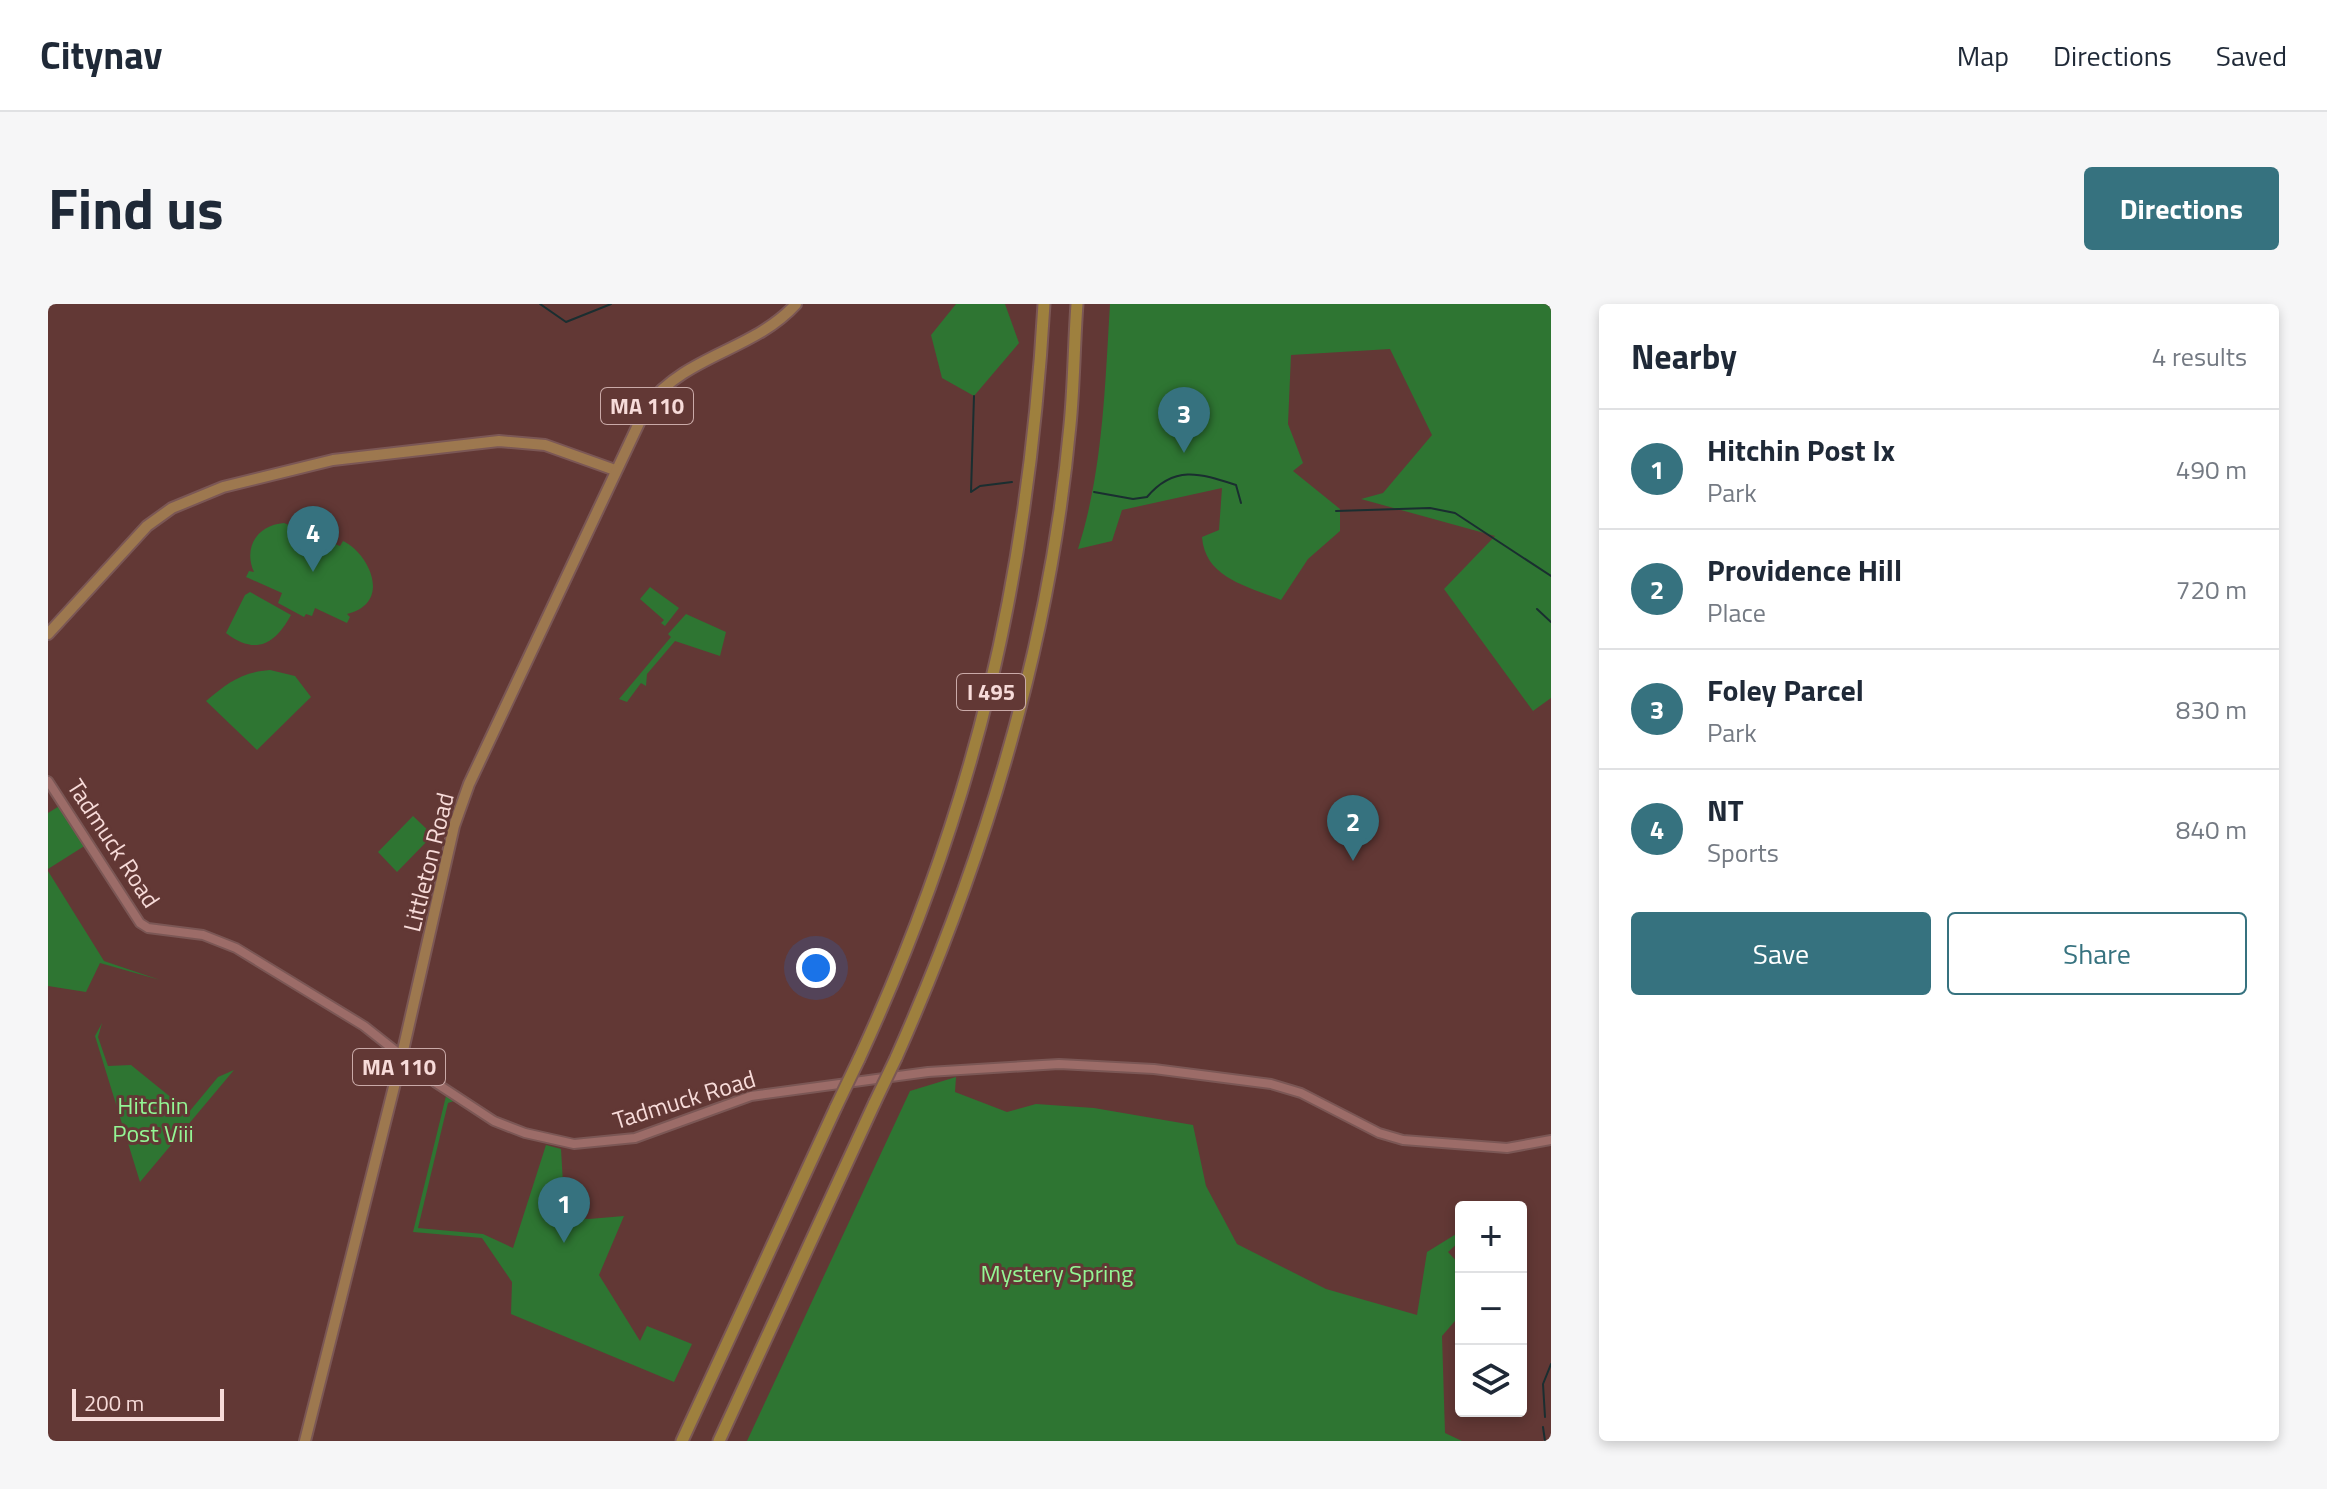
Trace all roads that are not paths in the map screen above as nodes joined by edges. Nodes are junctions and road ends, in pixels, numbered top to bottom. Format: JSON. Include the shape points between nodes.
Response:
{"nodes":[{"id":1,"x":796,"y":304,"type":"edge"},
{"id":2,"x":1044,"y":304,"type":"edge"},
{"id":3,"x":1077,"y":304,"type":"edge"},
{"id":4,"x":1084,"y":304,"type":"edge"},
{"id":5,"x":1073,"y":373,"type":"junction"},
{"id":6,"x":615,"y":470,"type":"junction"},
{"id":7,"x":48,"y":634,"type":"edge"},
{"id":8,"x":48,"y":781,"type":"edge"},
{"id":9,"x":402,"y":1055,"type":"junction"},
{"id":10,"x":1551,"y":1140,"type":"edge"},
{"id":11,"x":305,"y":1441,"type":"edge"},
{"id":12,"x":682,"y":1441,"type":"edge"},
{"id":13,"x":719,"y":1441,"type":"edge"}],
"edges":[{"from":1,"to":6,"type":"main road","name":"Littleton Road","number":"MA 110","via":[[763,334],[668,382],[642,414]]},
{"from":2,"to":12,"type":"highway","number":"I 495","bridge":true,"via":[[1025,516],[981,732],[928,899]]},
{"from":3,"to":5,"type":"highway","number":"I 495"},
{"from":4,"to":5,"type":"highway"},
{"from":5,"to":13,"type":"highway","number":"I 495","bridge":true,"via":[[1056,532],[1023,696],[963,895],[896,1058]]},
{"from":6,"to":7,"type":"main road","via":[[545,445],[499,441],[333,460],[240,482],[186,501],[147,526]]},
{"from":6,"to":9,"type":"main road","name":"Littleton Road","number":"MA 110","via":[[462,801]]},
{"from":8,"to":9,"type":"street","name":"Tadmuck Road","via":[[140,923],[203,935],[236,948],[342,1011]]},
{"from":9,"to":10,"type":"street","name":"Tadmuck Road","via":[[494,1121],[574,1144],[635,1138],[751,1096],[928,1072],[1046,1064],[1154,1069],[1271,1084],[1403,1140],[1507,1148]]},
{"from":9,"to":11,"type":"main road","name":"Littleton Road","number":"MA 110"}]}
